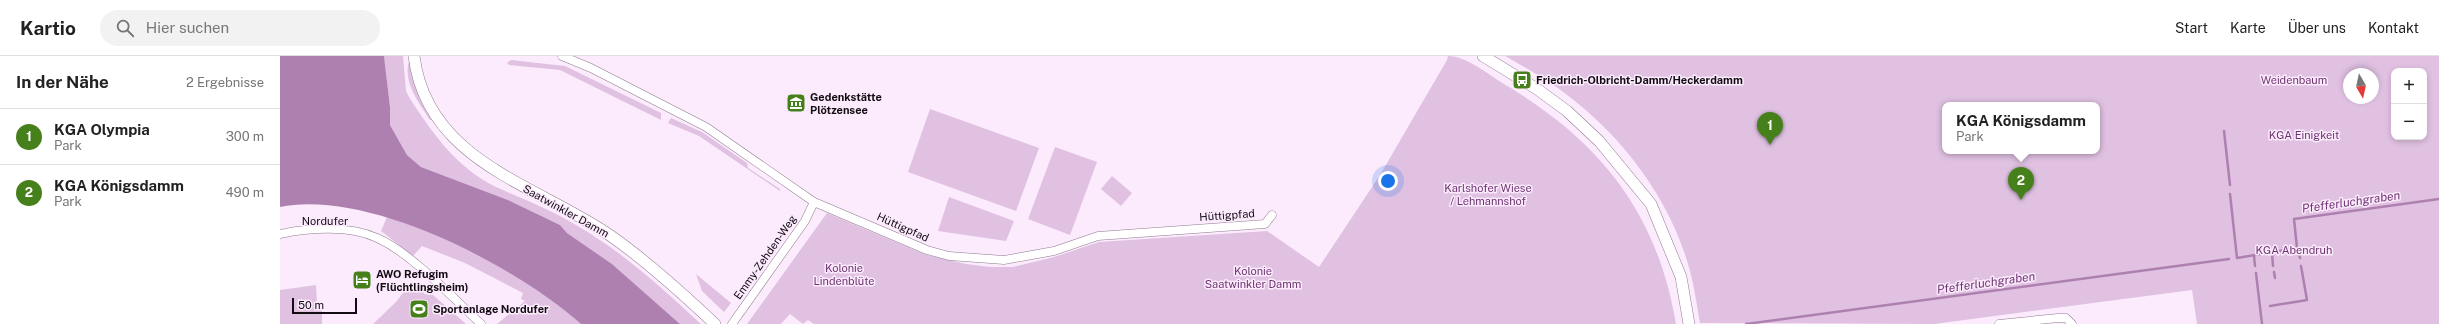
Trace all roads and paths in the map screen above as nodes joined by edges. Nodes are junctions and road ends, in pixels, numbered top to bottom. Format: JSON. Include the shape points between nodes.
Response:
{"nodes":[{"id":1,"x":414,"y":56,"type":"edge"},
{"id":2,"x":421,"y":56,"type":"edge"},
{"id":3,"x":562,"y":56,"type":"edge"},
{"id":4,"x":1483,"y":56,"type":"edge"},
{"id":5,"x":450,"y":134,"type":"junction"},
{"id":6,"x":814,"y":202,"type":"junction"},
{"id":7,"x":1272,"y":216,"type":"dead end"},
{"id":8,"x":280,"y":234,"type":"edge"},
{"id":9,"x":481,"y":324,"type":"edge"},
{"id":10,"x":715,"y":324,"type":"edge"},
{"id":11,"x":732,"y":324,"type":"edge"},
{"id":12,"x":1689,"y":324,"type":"edge"},
{"id":13,"x":1999,"y":324,"type":"edge"},
{"id":14,"x":2072,"y":324,"type":"edge"}],
"edges":[{"from":1,"to":5,"type":"main road","name":"Saatwinkler Damm","via":[[431,107]]},
{"from":2,"to":5,"type":"main road","name":"Saatwinkler Damm","via":[[429,91]]},
{"from":3,"to":6,"type":"street","name":"Hüttigpfad","via":[[591,68],[706,127]]},
{"from":4,"to":12,"type":"main road","via":[[1537,89],[1567,112],[1599,141],[1651,204],[1681,277]]},
{"from":5,"to":10,"type":"main road","name":"Saatwinkler Damm","via":[[485,164],[580,216],[626,246]]},
{"from":6,"to":7,"type":"street","name":"Hüttigpfad","via":[[927,250],[949,256],[989,261],[1032,256],[1098,236],[1266,224]]},
{"from":6,"to":11,"type":"street","name":"Emmy-Zehden-Weg","via":[[805,221]]},
{"from":8,"to":9,"type":"street","name":"Nordufer","via":[[346,230],[377,238],[396,249]]},
{"from":13,"to":14,"type":"street","via":[[2066,318]]}]}
